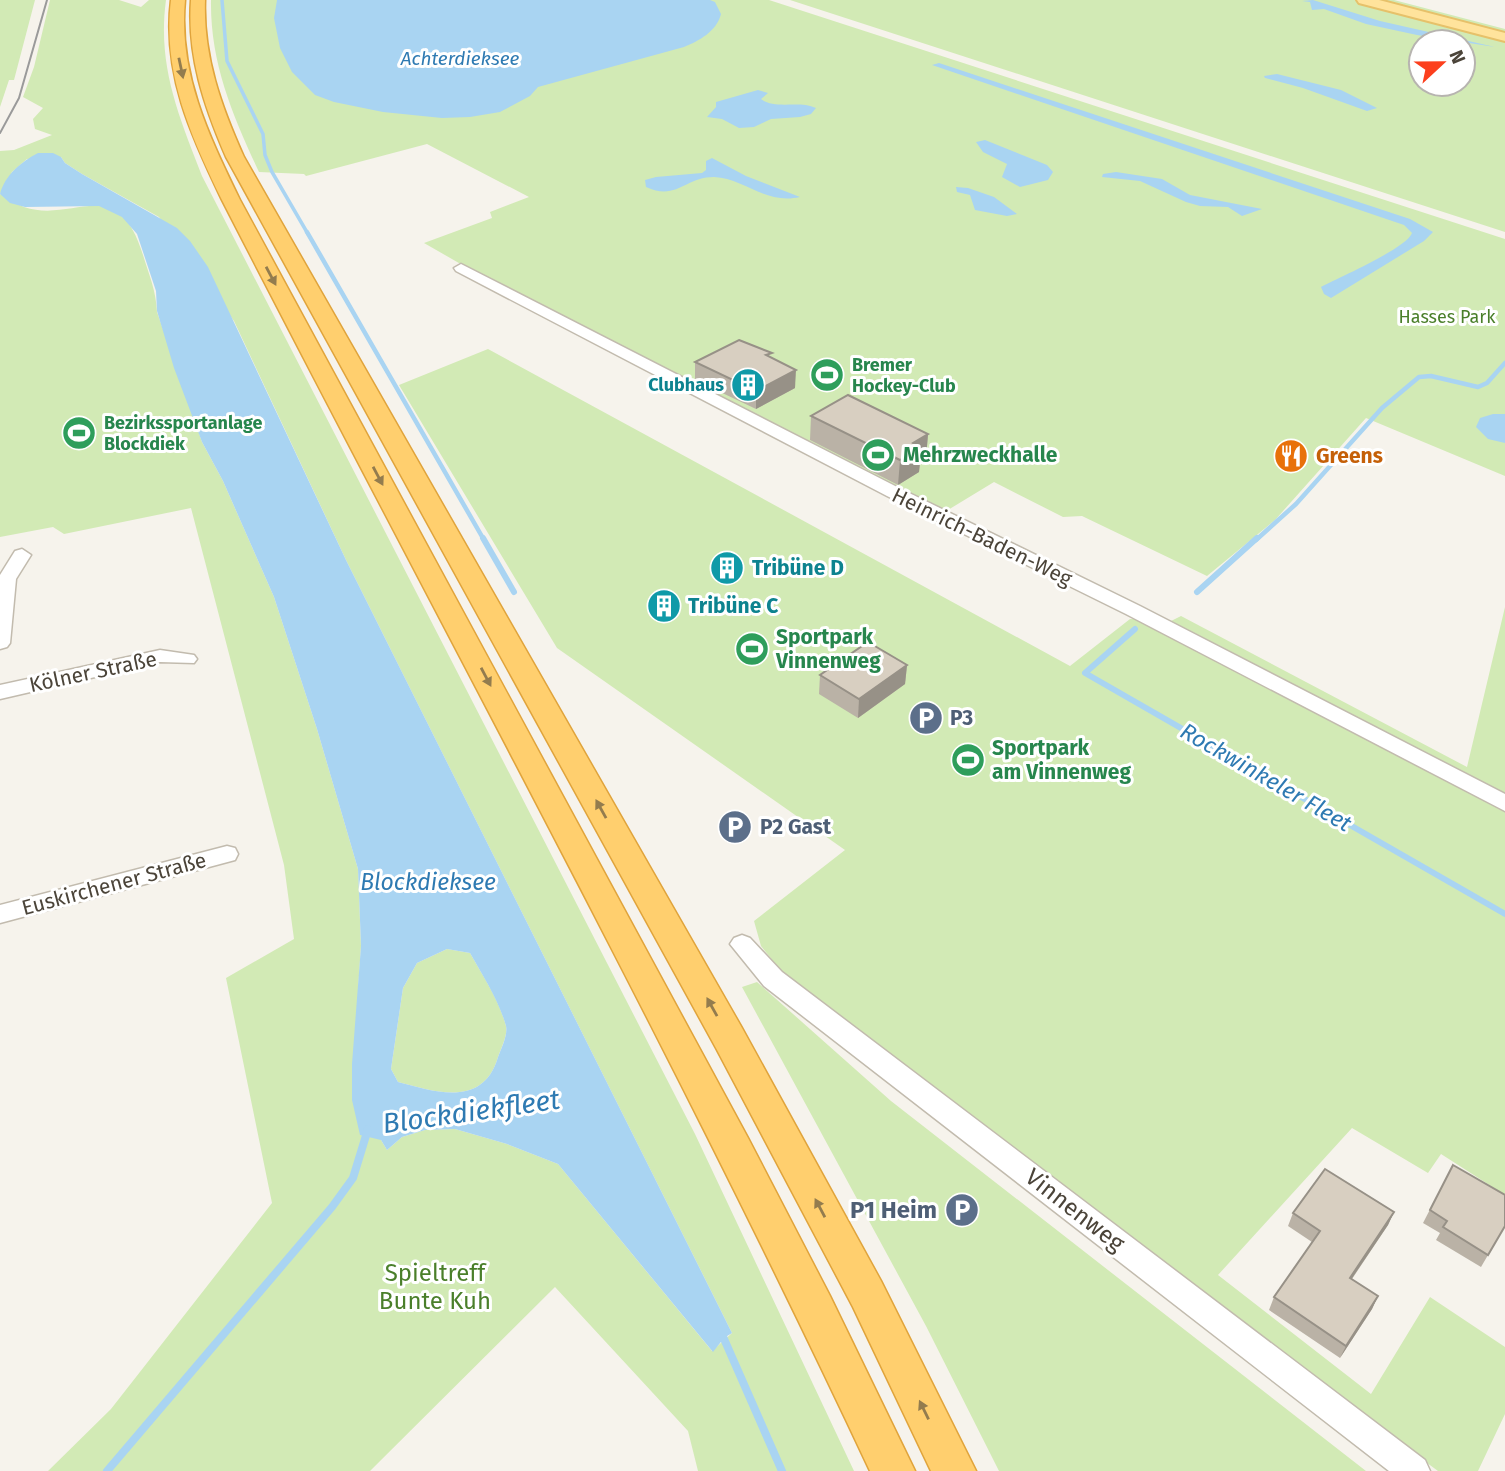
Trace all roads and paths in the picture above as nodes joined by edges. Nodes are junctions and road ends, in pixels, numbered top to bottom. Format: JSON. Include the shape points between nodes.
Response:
{"nodes":[{"id":1,"x":178,"y":0,"type":"edge"},
{"id":2,"x":198,"y":0,"type":"edge"},
{"id":3,"x":1363,"y":0,"type":"edge"},
{"id":4,"x":1505,"y":37,"type":"edge"},
{"id":5,"x":461,"y":268,"type":"dead end"},
{"id":6,"x":22,"y":555,"type":"dead end"},
{"id":7,"x":0,"y":643,"type":"edge"},
{"id":8,"x":187,"y":659,"type":"dead end"},
{"id":9,"x":0,"y":692,"type":"edge"},
{"id":10,"x":1505,"y":803,"type":"edge"},
{"id":11,"x":227,"y":854,"type":"dead end"},
{"id":12,"x":0,"y":914,"type":"edge"},
{"id":13,"x":742,"y":944,"type":"dead end"},
{"id":14,"x":892,"y":1471,"type":"edge"},
{"id":15,"x":954,"y":1471,"type":"edge"},
{"id":16,"x":1414,"y":1471,"type":"edge"}],
"edges":[{"from":1,"to":14,"type":"highway","one_way":true,"via":[[179,58],[186,93],[231,200],[689,1056]]},
{"from":15,"to":2,"type":"highway","one_way":true,"via":[[866,1294],[729,1038],[235,158],[208,88],[197,30]]},
{"from":3,"to":4,"type":"main road"},
{"from":5,"to":10,"type":"street","name":"Heinrich-Baden-Weg"},
{"from":6,"to":7,"type":"street","via":[[7,579]]},
{"from":8,"to":9,"type":"street","name":"Kölner Straße","via":[[160,656]]},
{"from":11,"to":12,"type":"street","name":"Euskirchener Straße"},
{"from":13,"to":16,"type":"street","name":"Vinnenweg","via":[[773,979]]}]}
